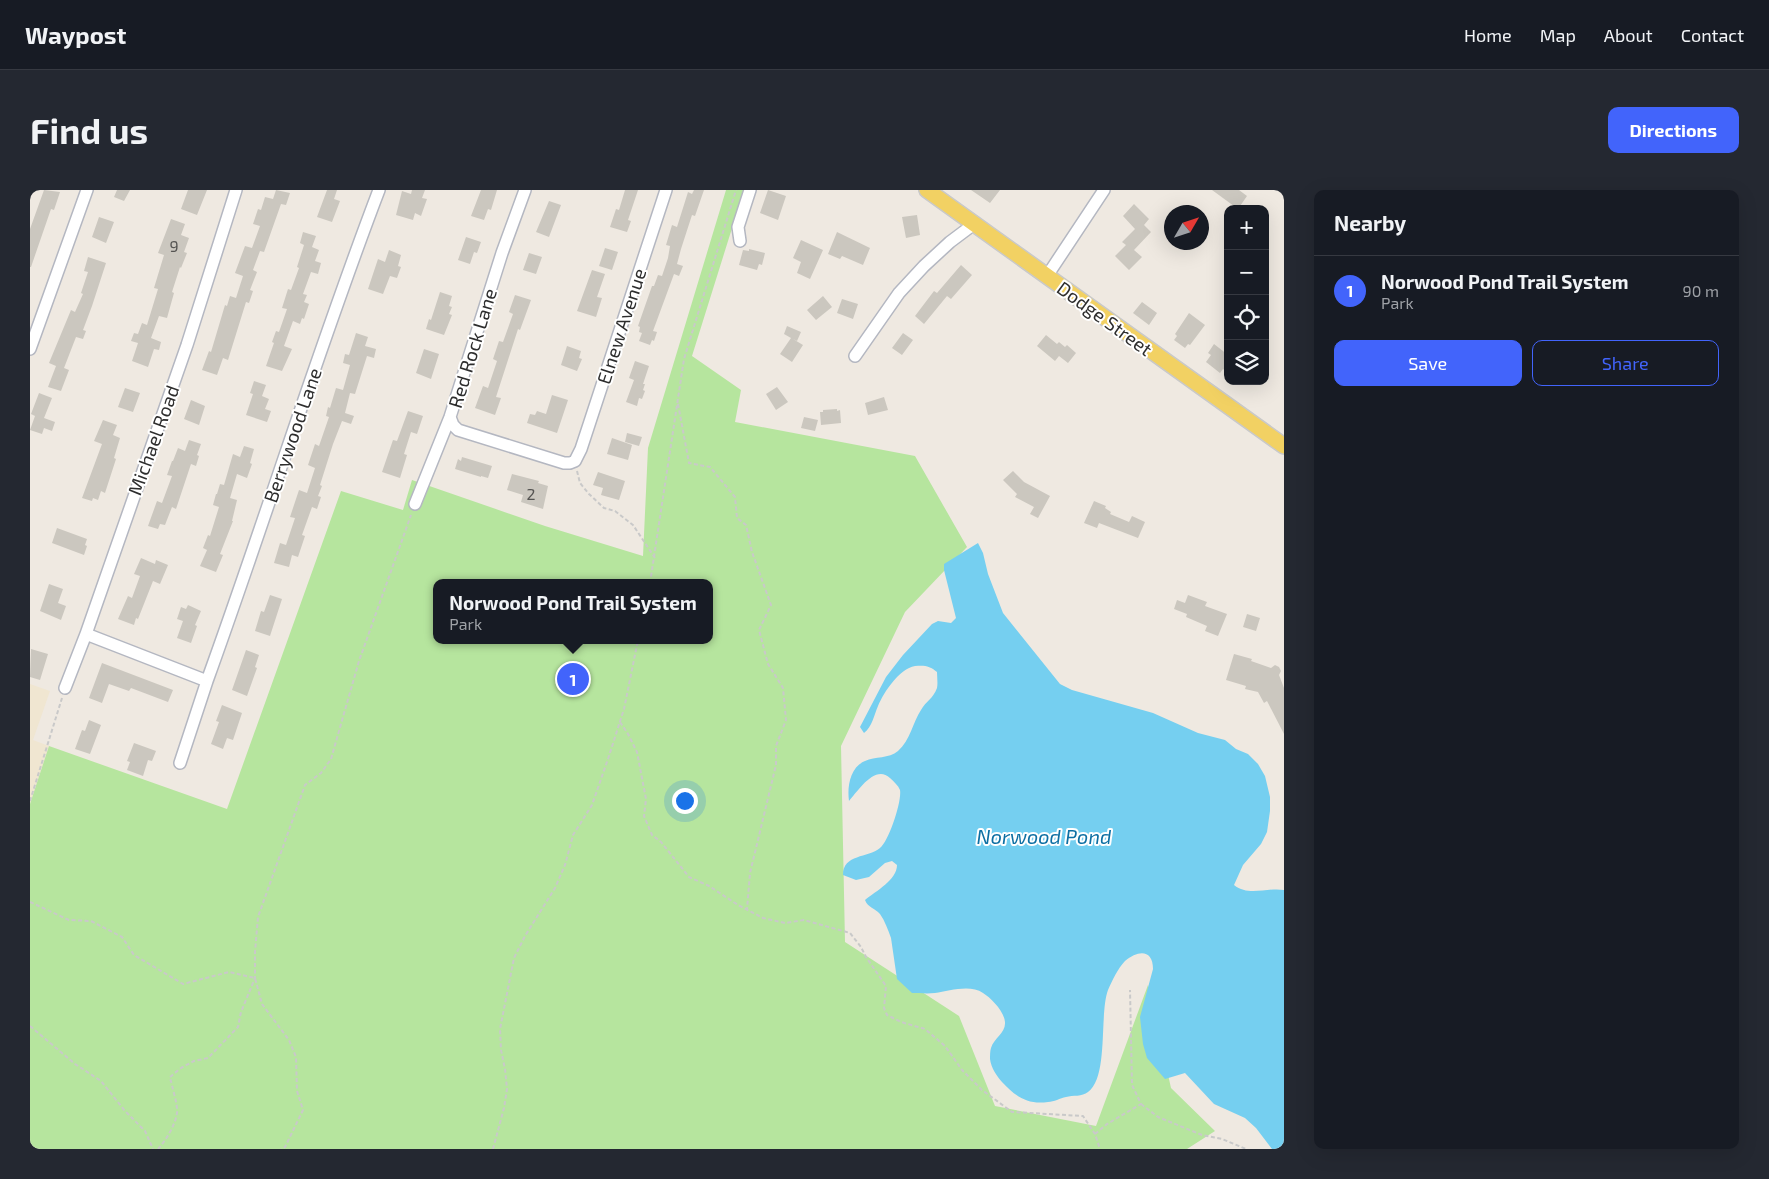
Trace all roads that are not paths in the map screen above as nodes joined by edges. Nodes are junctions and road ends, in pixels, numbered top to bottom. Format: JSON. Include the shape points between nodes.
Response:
{"nodes":[{"id":1,"x":87,"y":190,"type":"edge"},
{"id":2,"x":236,"y":190,"type":"edge"},
{"id":3,"x":379,"y":190,"type":"edge"},
{"id":4,"x":525,"y":190,"type":"edge"},
{"id":5,"x":666,"y":190,"type":"edge"},
{"id":6,"x":750,"y":190,"type":"edge"},
{"id":7,"x":927,"y":190,"type":"edge"},
{"id":8,"x":1104,"y":190,"type":"edge"},
{"id":9,"x":974,"y":224,"type":"junction"},
{"id":10,"x":740,"y":241,"type":"dead end"},
{"id":11,"x":1047,"y":276,"type":"junction"},
{"id":12,"x":30,"y":349,"type":"edge"},
{"id":13,"x":855,"y":356,"type":"dead end"},
{"id":14,"x":450,"y":417,"type":"junction"},
{"id":15,"x":1284,"y":446,"type":"edge"},
{"id":16,"x":415,"y":504,"type":"road end"},
{"id":17,"x":86,"y":634,"type":"junction"},
{"id":18,"x":207,"y":681,"type":"junction"},
{"id":19,"x":65,"y":688,"type":"road end"},
{"id":20,"x":180,"y":763,"type":"dead end"}],
"edges":[{"from":1,"to":12,"type":"street"},
{"from":2,"to":17,"type":"street","name":"Michael Road","via":[[187,345]]},
{"from":3,"to":18,"type":"street","name":"Berrywood Lane"},
{"from":4,"to":14,"type":"street","name":"Red Rock Lane"},
{"from":5,"to":14,"type":"street","name":"Elnew Avenue","via":[[575,461],[551,460],[458,430]]},
{"from":6,"to":10,"type":"street","via":[[738,227]]},
{"from":7,"to":9,"type":"main road","name":"Dodge Street"},
{"from":8,"to":11,"type":"street"},
{"from":9,"to":11,"type":"main road","name":"Dodge Street"},
{"from":9,"to":13,"type":"street","via":[[950,242],[898,293]]},
{"from":11,"to":15,"type":"main road","name":"Dodge Street"},
{"from":14,"to":16,"type":"street","name":"Red Rock Lane"},
{"from":17,"to":18,"type":"street"},
{"from":17,"to":19,"type":"street","name":"Michael Road"},
{"from":18,"to":20,"type":"street","name":"Berrywood Lane"}]}
